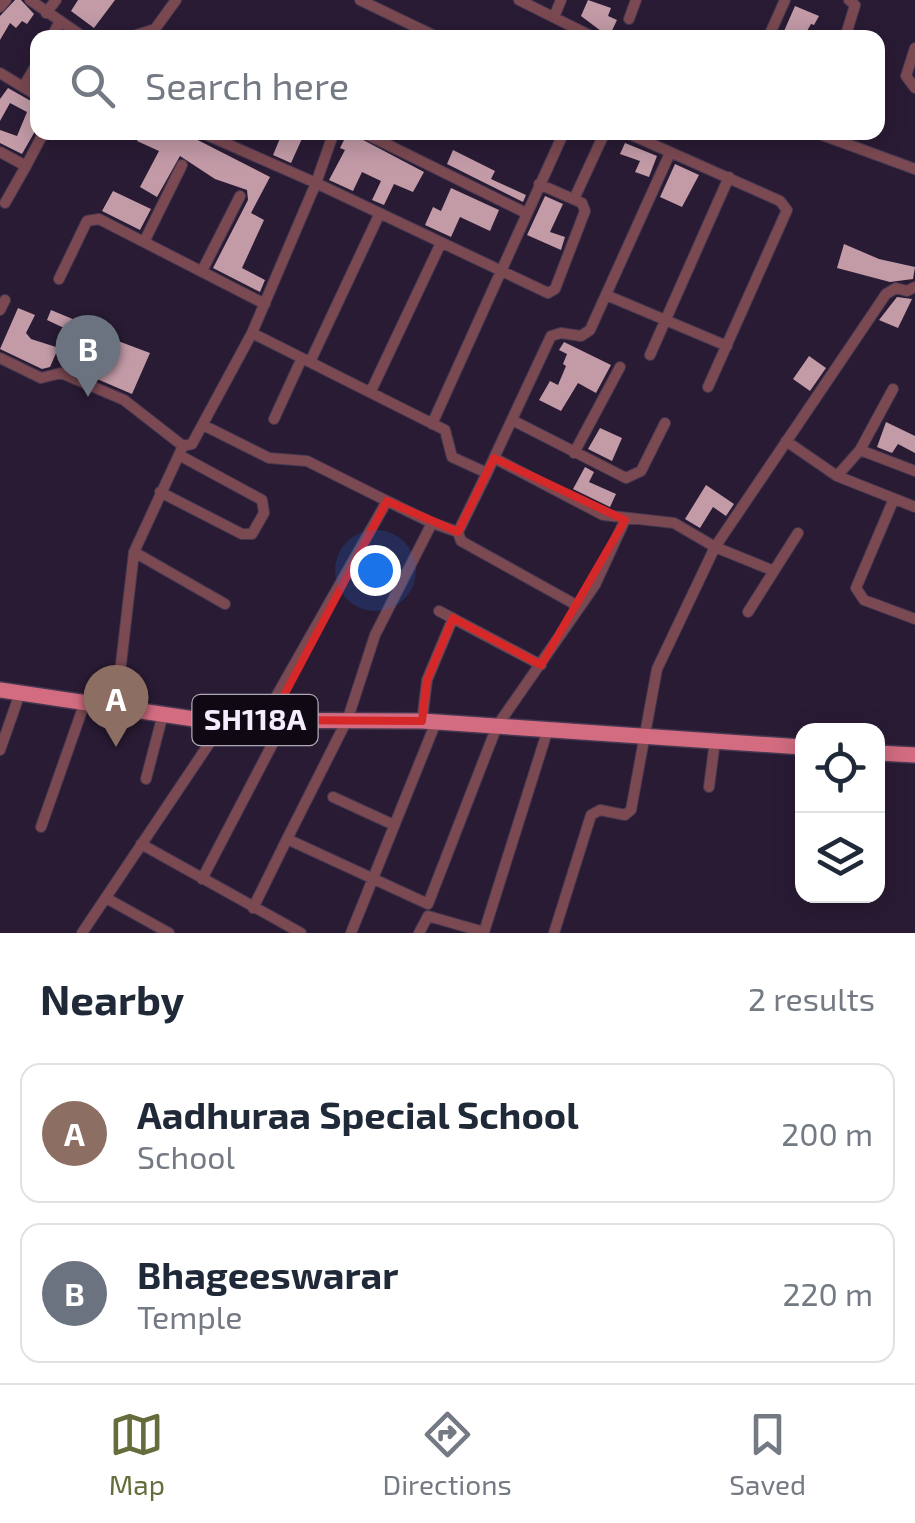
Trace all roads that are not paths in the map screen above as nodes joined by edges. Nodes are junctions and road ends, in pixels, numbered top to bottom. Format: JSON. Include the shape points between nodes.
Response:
{"nodes":[{"id":1,"x":6,"y":0,"type":"edge"},
{"id":2,"x":30,"y":0,"type":"edge"},
{"id":3,"x":56,"y":0,"type":"edge"},
{"id":4,"x":176,"y":0,"type":"edge"},
{"id":5,"x":360,"y":0,"type":"edge"},
{"id":6,"x":519,"y":0,"type":"edge"},
{"id":7,"x":561,"y":0,"type":"edge"},
{"id":8,"x":636,"y":0,"type":"edge"},
{"id":9,"x":785,"y":0,"type":"edge"},
{"id":10,"x":849,"y":0,"type":"edge"},
{"id":11,"x":0,"y":7,"type":"edge"},
{"id":12,"x":46,"y":13,"type":"junction"},
{"id":13,"x":554,"y":17,"type":"junction"},
{"id":14,"x":629,"y":19,"type":"dead end"},
{"id":15,"x":60,"y":21,"type":"junction"},
{"id":16,"x":55,"y":30,"type":"edge"},
{"id":17,"x":74,"y":30,"type":"edge"},
{"id":18,"x":160,"y":30,"type":"edge"},
{"id":19,"x":422,"y":30,"type":"edge"},
{"id":20,"x":579,"y":30,"type":"edge"},
{"id":21,"x":772,"y":30,"type":"edge"},
{"id":22,"x":849,"y":30,"type":"edge"},
{"id":23,"x":915,"y":48,"type":"edge"},
{"id":24,"x":30,"y":77,"type":"edge"},
{"id":25,"x":2,"y":79,"type":"edge"},
{"id":26,"x":24,"y":88,"type":"junction"},
{"id":27,"x":915,"y":88,"type":"edge"},
{"id":28,"x":30,"y":91,"type":"edge"},
{"id":29,"x":40,"y":140,"type":"edge"},
{"id":30,"x":218,"y":140,"type":"edge"},
{"id":31,"x":331,"y":140,"type":"edge"},
{"id":32,"x":378,"y":140,"type":"edge"},
{"id":33,"x":560,"y":140,"type":"edge"},
{"id":34,"x":601,"y":140,"type":"edge"},
{"id":35,"x":642,"y":140,"type":"edge"},
{"id":36,"x":834,"y":140,"type":"edge"},
{"id":37,"x":0,"y":152,"type":"edge"},
{"id":38,"x":670,"y":153,"type":"junction"},
{"id":39,"x":182,"y":165,"type":"dead end"},
{"id":40,"x":26,"y":166,"type":"junction"},
{"id":41,"x":915,"y":169,"type":"edge"},
{"id":42,"x":729,"y":177,"type":"junction"},
{"id":43,"x":316,"y":183,"type":"junction"},
{"id":44,"x":539,"y":184,"type":"junction"},
{"id":45,"x":240,"y":196,"type":"dead end"},
{"id":46,"x":574,"y":199,"type":"junction"},
{"id":47,"x":5,"y":202,"type":"dead end"},
{"id":48,"x":526,"y":214,"type":"junction"},
{"id":49,"x":379,"y":216,"type":"junction"},
{"id":50,"x":144,"y":242,"type":"junction"},
{"id":51,"x":440,"y":245,"type":"junction"},
{"id":52,"x":202,"y":271,"type":"junction"},
{"id":53,"x":501,"y":272,"type":"junction"},
{"id":54,"x":60,"y":279,"type":"dead end"},
{"id":55,"x":915,"y":287,"type":"edge"},
{"id":56,"x":606,"y":295,"type":"junction"},
{"id":57,"x":265,"y":304,"type":"junction"},
{"id":58,"x":665,"y":320,"type":"junction"},
{"id":59,"x":252,"y":333,"type":"junction"},
{"id":60,"x":726,"y":346,"type":"junction"},
{"id":61,"x":650,"y":355,"type":"dead end"},
{"id":62,"x":0,"y":358,"type":"edge"},
{"id":63,"x":306,"y":360,"type":"junction"},
{"id":64,"x":620,"y":367,"type":"dead end"},
{"id":65,"x":708,"y":387,"type":"dead end"},
{"id":66,"x":892,"y":389,"type":"dead end"},
{"id":67,"x":371,"y":391,"type":"junction"},
{"id":68,"x":274,"y":418,"type":"dead end"},
{"id":69,"x":512,"y":420,"type":"junction"},
{"id":70,"x":665,"y":423,"type":"dead end"},
{"id":71,"x":432,"y":424,"type":"junction"},
{"id":72,"x":205,"y":426,"type":"junction"},
{"id":73,"x":786,"y":441,"type":"junction"},
{"id":74,"x":181,"y":450,"type":"junction"},
{"id":75,"x":860,"y":450,"type":"junction"},
{"id":76,"x":574,"y":453,"type":"junction"},
{"id":77,"x":494,"y":458,"type":"junction"},
{"id":78,"x":487,"y":473,"type":"junction"},
{"id":79,"x":915,"y":473,"type":"edge"},
{"id":80,"x":837,"y":476,"type":"junction"},
{"id":81,"x":160,"y":492,"type":"junction"},
{"id":82,"x":387,"y":501,"type":"junction"},
{"id":83,"x":892,"y":501,"type":"junction"},
{"id":84,"x":915,"y":508,"type":"edge"},
{"id":85,"x":625,"y":520,"type":"junction"},
{"id":86,"x":432,"y":523,"type":"junction"},
{"id":87,"x":458,"y":532,"type":"junction"},
{"id":88,"x":798,"y":533,"type":"dead end"},
{"id":89,"x":715,"y":547,"type":"junction"},
{"id":90,"x":134,"y":552,"type":"junction"},
{"id":91,"x":774,"y":571,"type":"junction"},
{"id":92,"x":225,"y":604,"type":"dead end"},
{"id":93,"x":578,"y":606,"type":"junction"},
{"id":94,"x":439,"y":611,"type":"dead end"},
{"id":95,"x":748,"y":612,"type":"dead end"},
{"id":96,"x":454,"y":618,"type":"junction"},
{"id":97,"x":915,"y":619,"type":"edge"},
{"id":98,"x":542,"y":665,"type":"junction"},
{"id":99,"x":0,"y":690,"type":"edge"},
{"id":100,"x":20,"y":693,"type":"junction"},
{"id":101,"x":85,"y":702,"type":"junction"},
{"id":102,"x":116,"y":707,"type":"junction"},
{"id":103,"x":163,"y":714,"type":"junction"},
{"id":104,"x":348,"y":718,"type":"junction"},
{"id":105,"x":278,"y":719,"type":"junction"},
{"id":106,"x":225,"y":720,"type":"junction"},
{"id":107,"x":428,"y":722,"type":"junction"},
{"id":108,"x":505,"y":726,"type":"junction"},
{"id":109,"x":546,"y":729,"type":"junction"},
{"id":110,"x":648,"y":736,"type":"junction"},
{"id":111,"x":716,"y":741,"type":"junction"},
{"id":112,"x":795,"y":747,"type":"edge"},
{"id":113,"x":0,"y":750,"type":"edge"},
{"id":114,"x":885,"y":753,"type":"edge"},
{"id":115,"x":915,"y":755,"type":"edge"},
{"id":116,"x":146,"y":779,"type":"dead end"},
{"id":117,"x":709,"y":787,"type":"dead end"},
{"id":118,"x":333,"y":798,"type":"dead end"},
{"id":119,"x":394,"y":825,"type":"junction"},
{"id":120,"x":41,"y":827,"type":"dead end"},
{"id":121,"x":287,"y":839,"type":"junction"},
{"id":122,"x":141,"y":844,"type":"junction"},
{"id":123,"x":202,"y":878,"type":"junction"},
{"id":124,"x":373,"y":880,"type":"junction"},
{"id":125,"x":106,"y":898,"type":"junction"},
{"id":126,"x":253,"y":908,"type":"junction"},
{"id":127,"x":428,"y":910,"type":"junction"},
{"id":128,"x":82,"y":933,"type":"edge"},
{"id":129,"x":169,"y":933,"type":"edge"},
{"id":130,"x":301,"y":933,"type":"edge"},
{"id":131,"x":351,"y":933,"type":"edge"},
{"id":132,"x":420,"y":933,"type":"edge"},
{"id":133,"x":485,"y":933,"type":"edge"},
{"id":134,"x":554,"y":933,"type":"edge"}],
"edges":[{"from":1,"to":11,"type":"street"},
{"from":2,"to":12,"type":"street"},
{"from":3,"to":12,"type":"street"},
{"from":4,"to":18,"type":"street"},
{"from":5,"to":19,"type":"street"},
{"from":6,"to":13,"type":"street"},
{"from":7,"to":13,"type":"street"},
{"from":8,"to":14,"type":"street"},
{"from":9,"to":21,"type":"street"},
{"from":10,"to":22,"type":"street","via":[[855,12]]},
{"from":12,"to":15,"type":"street"},
{"from":13,"to":20,"type":"street"},
{"from":15,"to":16,"type":"street"},
{"from":15,"to":17,"type":"street"},
{"from":23,"to":27,"type":"street","via":[[906,76]]},
{"from":24,"to":26,"type":"street"},
{"from":25,"to":26,"type":"street"},
{"from":26,"to":28,"type":"street"},
{"from":29,"to":40,"type":"street"},
{"from":30,"to":43,"type":"street"},
{"from":31,"to":43,"type":"street"},
{"from":32,"to":48,"type":"street"},
{"from":33,"to":44,"type":"street"},
{"from":34,"to":46,"type":"street"},
{"from":35,"to":38,"type":"street"},
{"from":36,"to":41,"type":"street"},
{"from":37,"to":40,"type":"street"},
{"from":38,"to":42,"type":"street"},
{"from":38,"to":56,"type":"street"},
{"from":39,"to":50,"type":"street"},
{"from":40,"to":47,"type":"street"},
{"from":42,"to":58,"type":"street"},
{"from":42,"to":60,"type":"street","via":[[787,210]]},
{"from":43,"to":49,"type":"street"},
{"from":43,"to":57,"type":"street"},
{"from":44,"to":46,"type":"street"},
{"from":44,"to":48,"type":"street"},
{"from":45,"to":52,"type":"street"},
{"from":46,"to":53,"type":"street","via":[[585,211],[552,292]]},
{"from":48,"to":53,"type":"street"},
{"from":49,"to":51,"type":"street"},
{"from":49,"to":63,"type":"street"},
{"from":50,"to":52,"type":"street"},
{"from":50,"to":54,"type":"street","via":[[99,219],[87,220]]},
{"from":51,"to":53,"type":"street"},
{"from":51,"to":67,"type":"street"},
{"from":52,"to":57,"type":"street"},
{"from":53,"to":71,"type":"street"},
{"from":55,"to":73,"type":"street","via":[[886,294]]},
{"from":56,"to":58,"type":"street"},
{"from":56,"to":69,"type":"street","via":[[586,334],[551,336]]},
{"from":57,"to":59,"type":"street"},
{"from":58,"to":60,"type":"street"},
{"from":58,"to":61,"type":"street"},
{"from":59,"to":63,"type":"street"},
{"from":59,"to":72,"type":"street"},
{"from":60,"to":65,"type":"street"},
{"from":62,"to":74,"type":"street","via":[[41,378],[61,373],[124,400]]},
{"from":63,"to":67,"type":"street"},
{"from":63,"to":68,"type":"street"},
{"from":64,"to":76,"type":"street"},
{"from":66,"to":75,"type":"street"},
{"from":67,"to":71,"type":"street"},
{"from":69,"to":76,"type":"street"},
{"from":69,"to":77,"type":"street"},
{"from":70,"to":76,"type":"street","via":[[632,478]]},
{"from":71,"to":78,"type":"street","via":[[448,435],[452,457]]},
{"from":72,"to":74,"type":"street"},
{"from":72,"to":82,"type":"street","via":[[269,458],[307,461]]},
{"from":73,"to":80,"type":"street"},
{"from":73,"to":89,"type":"street"},
{"from":74,"to":81,"type":"street"},
{"from":74,"to":81,"type":"street","via":[[262,500],[264,513],[252,534],[242,534]]},
{"from":75,"to":79,"type":"street"},
{"from":75,"to":80,"type":"street"},
{"from":77,"to":78,"type":"street"},
{"from":77,"to":85,"type":"street"},
{"from":78,"to":87,"type":"street"},
{"from":80,"to":83,"type":"street"},
{"from":81,"to":90,"type":"street"},
{"from":82,"to":86,"type":"street"},
{"from":82,"to":105,"type":"street","via":[[277,695]]},
{"from":83,"to":84,"type":"street"},
{"from":83,"to":97,"type":"street","via":[[856,588],[864,600]]},
{"from":85,"to":89,"type":"street","via":[[683,526]]},
{"from":85,"to":93,"type":"street"},
{"from":86,"to":87,"type":"street"},
{"from":86,"to":104,"type":"street","via":[[375,636]]},
{"from":87,"to":93,"type":"street","via":[[467,546]]},
{"from":88,"to":91,"type":"street"},
{"from":89,"to":91,"type":"street"},
{"from":89,"to":110,"type":"street","via":[[658,669]]},
{"from":90,"to":92,"type":"street"},
{"from":90,"to":102,"type":"street"},
{"from":91,"to":95,"type":"street"},
{"from":93,"to":98,"type":"street"},
{"from":94,"to":96,"type":"street"},
{"from":96,"to":98,"type":"street"},
{"from":96,"to":107,"type":"street","via":[[427,680]]},
{"from":98,"to":108,"type":"street"},
{"from":99,"to":100,"type":"main road","number":"SH118A"},
{"from":100,"to":101,"type":"main road","number":"SH118A"},
{"from":100,"to":113,"type":"street"},
{"from":101,"to":102,"type":"main road","number":"SH118A"},
{"from":101,"to":120,"type":"street"},
{"from":102,"to":103,"type":"main road","number":"SH118A"},
{"from":103,"to":106,"type":"main road","number":"SH118A"},
{"from":103,"to":116,"type":"street"},
{"from":104,"to":105,"type":"main road","number":"SH118A"},
{"from":104,"to":107,"type":"main road","number":"SH118A"},
{"from":104,"to":121,"type":"street"},
{"from":105,"to":106,"type":"main road","number":"SH118A"},
{"from":105,"to":123,"type":"street"},
{"from":106,"to":122,"type":"street"},
{"from":107,"to":108,"type":"main road","number":"SH118A"},
{"from":107,"to":119,"type":"street"},
{"from":108,"to":109,"type":"main road","number":"SH118A"},
{"from":108,"to":127,"type":"street"},
{"from":109,"to":110,"type":"main road","number":"SH118A"},
{"from":109,"to":133,"type":"street"},
{"from":110,"to":111,"type":"main road","number":"SH118A"},
{"from":110,"to":134,"type":"street","via":[[631,810],[595,810],[586,822]]},
{"from":111,"to":112,"type":"main road","number":"SH118A"},
{"from":111,"to":117,"type":"street"},
{"from":114,"to":115,"type":"main road"},
{"from":118,"to":119,"type":"street"},
{"from":119,"to":124,"type":"street"},
{"from":121,"to":124,"type":"street"},
{"from":121,"to":126,"type":"street"},
{"from":122,"to":123,"type":"street"},
{"from":122,"to":125,"type":"street"},
{"from":123,"to":126,"type":"street"},
{"from":124,"to":127,"type":"street"},
{"from":124,"to":131,"type":"street"},
{"from":125,"to":128,"type":"street"},
{"from":125,"to":129,"type":"street"},
{"from":126,"to":130,"type":"street"},
{"from":127,"to":132,"type":"street"},
{"from":127,"to":133,"type":"street"}]}
